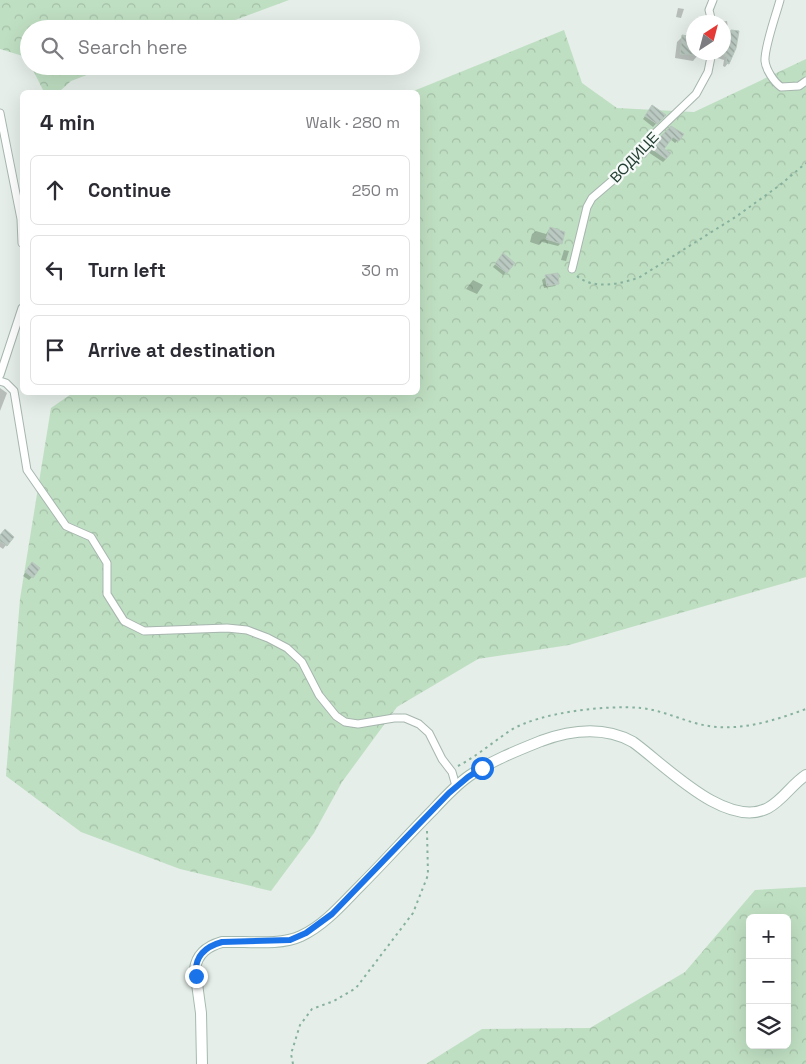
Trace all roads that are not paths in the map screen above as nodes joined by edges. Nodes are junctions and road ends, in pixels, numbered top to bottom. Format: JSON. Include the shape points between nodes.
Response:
{"nodes":[{"id":1,"x":713,"y":0,"type":"edge"},
{"id":2,"x":780,"y":0,"type":"edge"},
{"id":3,"x":710,"y":15,"type":"edge"},
{"id":4,"x":710,"y":60,"type":"edge"},
{"id":5,"x":806,"y":81,"type":"edge"},
{"id":6,"x":0,"y":112,"type":"edge"},
{"id":7,"x":20,"y":214,"type":"edge"},
{"id":8,"x":572,"y":269,"type":"road end"},
{"id":9,"x":20,"y":314,"type":"edge"},
{"id":10,"x":0,"y":375,"type":"edge"},
{"id":11,"x":0,"y":381,"type":"edge"},
{"id":12,"x":806,"y":775,"type":"edge"},
{"id":13,"x":456,"y":786,"type":"junction"},
{"id":14,"x":202,"y":1064,"type":"edge"}],
"edges":[{"from":1,"to":3,"type":"street"},
{"from":2,"to":5,"type":"street","via":[[765,53],[765,64],[775,83],[781,87],[799,86]]},
{"from":4,"to":8,"type":"street","name":"ВОДИЦЕ","via":[[696,94],[650,138],[620,174],[592,198]]},
{"from":6,"to":7,"type":"street"},
{"from":9,"to":10,"type":"street"},
{"from":11,"to":13,"type":"street","via":[[14,391],[27,470],[66,526],[91,537],[106,563],[107,594],[124,621],[144,631],[227,628],[247,630],[268,638],[287,648],[302,662],[319,695],[345,722],[358,724],[405,718],[419,724],[429,733]]},
{"from":12,"to":13,"type":"main road","via":[[767,808],[748,812],[723,806],[697,793],[621,736],[587,731],[564,734],[519,750],[482,768]]},
{"from":13,"to":14,"type":"main road","via":[[332,914],[306,933],[290,940],[222,942],[204,950],[195,969],[201,1013]]}]}
